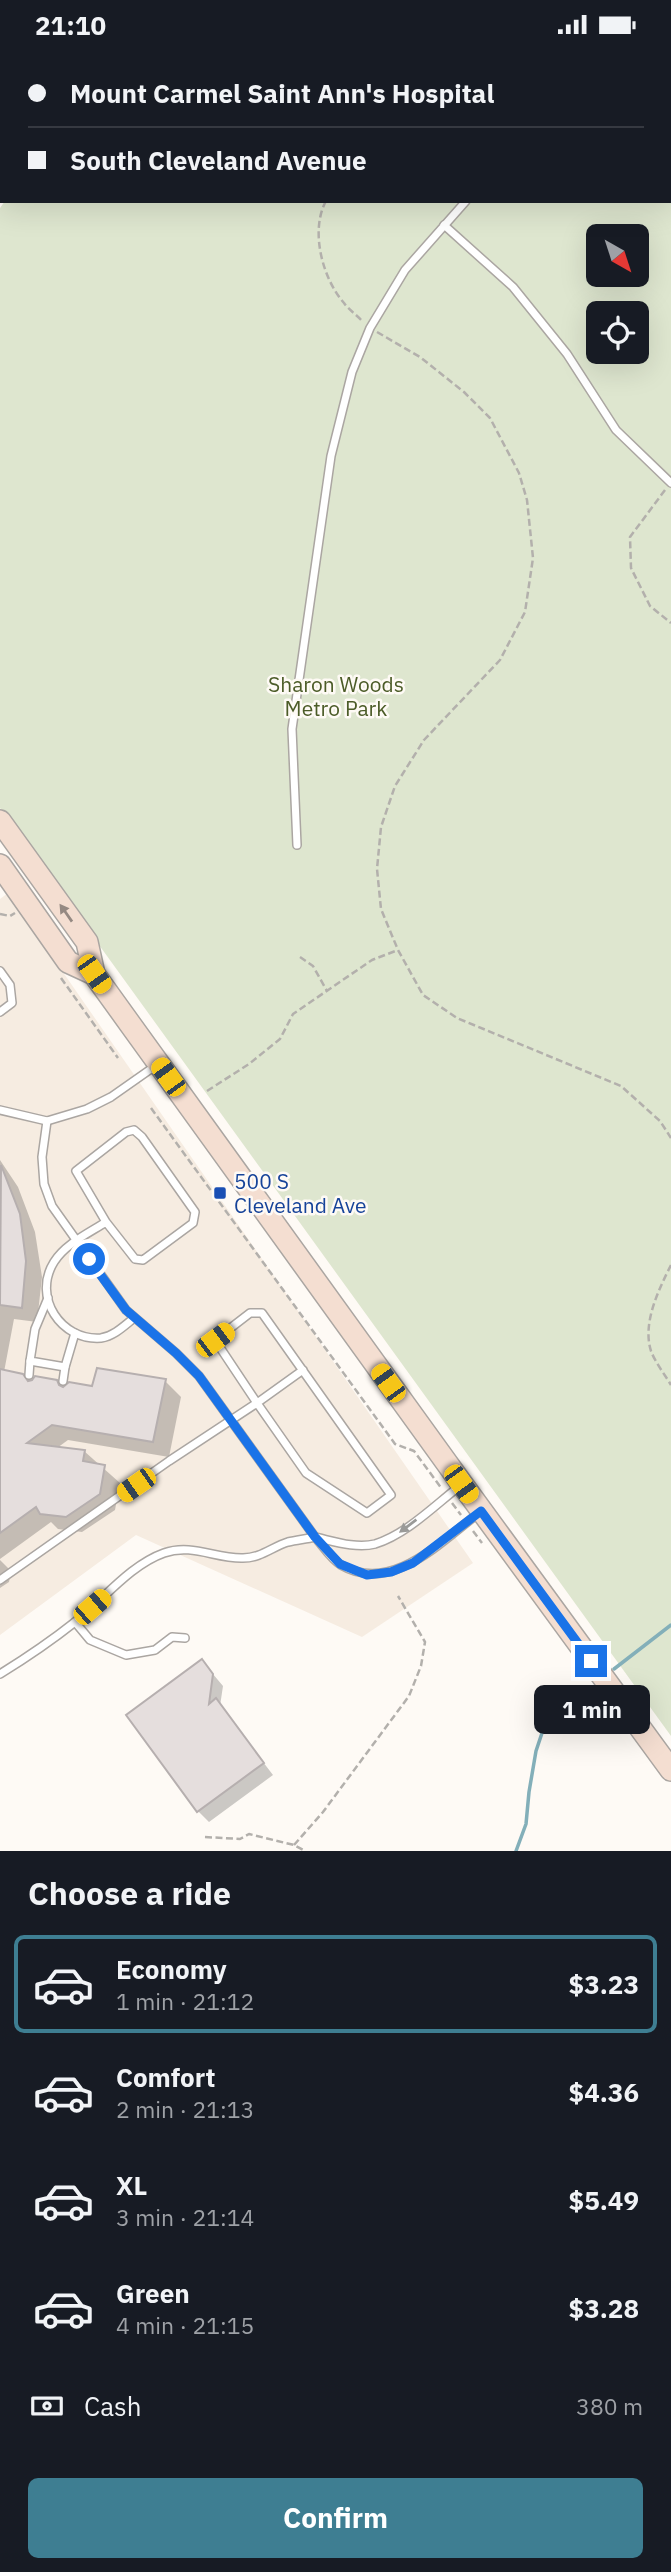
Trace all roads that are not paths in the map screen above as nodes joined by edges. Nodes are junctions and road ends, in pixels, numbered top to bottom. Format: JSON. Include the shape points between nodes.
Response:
{"nodes":[{"id":1,"x":464,"y":203,"type":"edge"},
{"id":2,"x":444,"y":225,"type":"junction"},
{"id":3,"x":671,"y":483,"type":"edge"},
{"id":4,"x":0,"y":821,"type":"edge"},
{"id":5,"x":297,"y":845,"type":"dead end"},
{"id":6,"x":0,"y":866,"type":"edge"},
{"id":7,"x":0,"y":971,"type":"edge"},
{"id":8,"x":94,"y":974,"type":"junction"},
{"id":9,"x":0,"y":1012,"type":"edge"},
{"id":10,"x":159,"y":1064,"type":"junction"},
{"id":11,"x":0,"y":1110,"type":"edge"},
{"id":12,"x":47,"y":1121,"type":"junction"},
{"id":13,"x":106,"y":1222,"type":"junction"},
{"id":14,"x":76,"y":1241,"type":"junction"},
{"id":15,"x":48,"y":1298,"type":"junction"},
{"id":16,"x":134,"y":1318,"type":"junction"},
{"id":17,"x":75,"y":1333,"type":"junction"},
{"id":18,"x":30,"y":1361,"type":"junction"},
{"id":19,"x":65,"y":1367,"type":"junction"},
{"id":20,"x":303,"y":1370,"type":"junction"},
{"id":21,"x":29,"y":1375,"type":"dead end"},
{"id":22,"x":63,"y":1381,"type":"dead end"},
{"id":23,"x":257,"y":1403,"type":"junction"},
{"id":24,"x":231,"y":1419,"type":"junction"},
{"id":25,"x":454,"y":1490,"type":"junction"},
{"id":26,"x":474,"y":1516,"type":"junction"},
{"id":27,"x":315,"y":1537,"type":"junction"},
{"id":28,"x":0,"y":1580,"type":"edge"},
{"id":29,"x":75,"y":1622,"type":"junction"},
{"id":30,"x":185,"y":1638,"type":"dead end"},
{"id":31,"x":0,"y":1674,"type":"edge"},
{"id":32,"x":671,"y":1770,"type":"edge"}],
"edges":[{"from":1,"to":2,"type":"lane"},
{"from":2,"to":3,"type":"lane","via":[[513,287],[567,354],[616,431]]},
{"from":2,"to":5,"type":"lane","via":[[405,270],[370,328],[352,372],[331,456],[292,729]]},
{"from":8,"to":4,"type":"main road","one_way":true,"via":[[87,942]]},
{"from":6,"to":8,"type":"main road","via":[[68,962]]},
{"from":7,"to":9,"type":"lane","via":[[10,985],[12,1003]]},
{"from":8,"to":10,"type":"main road"},
{"from":10,"to":12,"type":"lane","via":[[111,1097]]},
{"from":10,"to":25,"type":"main road"},
{"from":11,"to":12,"type":"lane"},
{"from":12,"to":14,"type":"lane","via":[[44,1184],[52,1206]]},
{"from":13,"to":13,"type":"lane","via":[[76,1171],[134,1130],[195,1212],[193,1223],[143,1260],[135,1259]]},
{"from":13,"to":14,"type":"lane"},
{"from":14,"to":15,"type":"lane","via":[[50,1270]]},
{"from":14,"to":16,"type":"lane"},
{"from":15,"to":17,"type":"lane","via":[[52,1314]]},
{"from":15,"to":18,"type":"lane","via":[[35,1329]]},
{"from":16,"to":17,"type":"lane","via":[[100,1338]]},
{"from":16,"to":24,"type":"lane","via":[[199,1376]]},
{"from":17,"to":19,"type":"lane"},
{"from":18,"to":19,"type":"lane"},
{"from":18,"to":21,"type":"lane"},
{"from":19,"to":22,"type":"lane"},
{"from":20,"to":23,"type":"lane"},
{"from":20,"to":23,"type":"lane","via":[[262,1313],[250,1313],[215,1340]]},
{"from":20,"to":23,"type":"lane","via":[[391,1495],[367,1513],[306,1473]]},
{"from":23,"to":24,"type":"lane"},
{"from":24,"to":27,"type":"lane"},
{"from":24,"to":28,"type":"lane"},
{"from":25,"to":26,"type":"main road"},
{"from":25,"to":27,"type":"lane","one_way":true,"via":[[398,1533],[373,1544],[350,1545]]},
{"from":26,"to":27,"type":"lane","via":[[413,1563],[391,1572],[367,1575],[340,1564]]},
{"from":26,"to":32,"type":"main road"},
{"from":27,"to":29,"type":"lane","via":[[244,1558],[200,1549],[165,1552],[144,1563]]},
{"from":29,"to":30,"type":"lane","via":[[90,1640],[126,1655],[155,1650],[172,1637]]},
{"from":29,"to":31,"type":"lane"}]}
